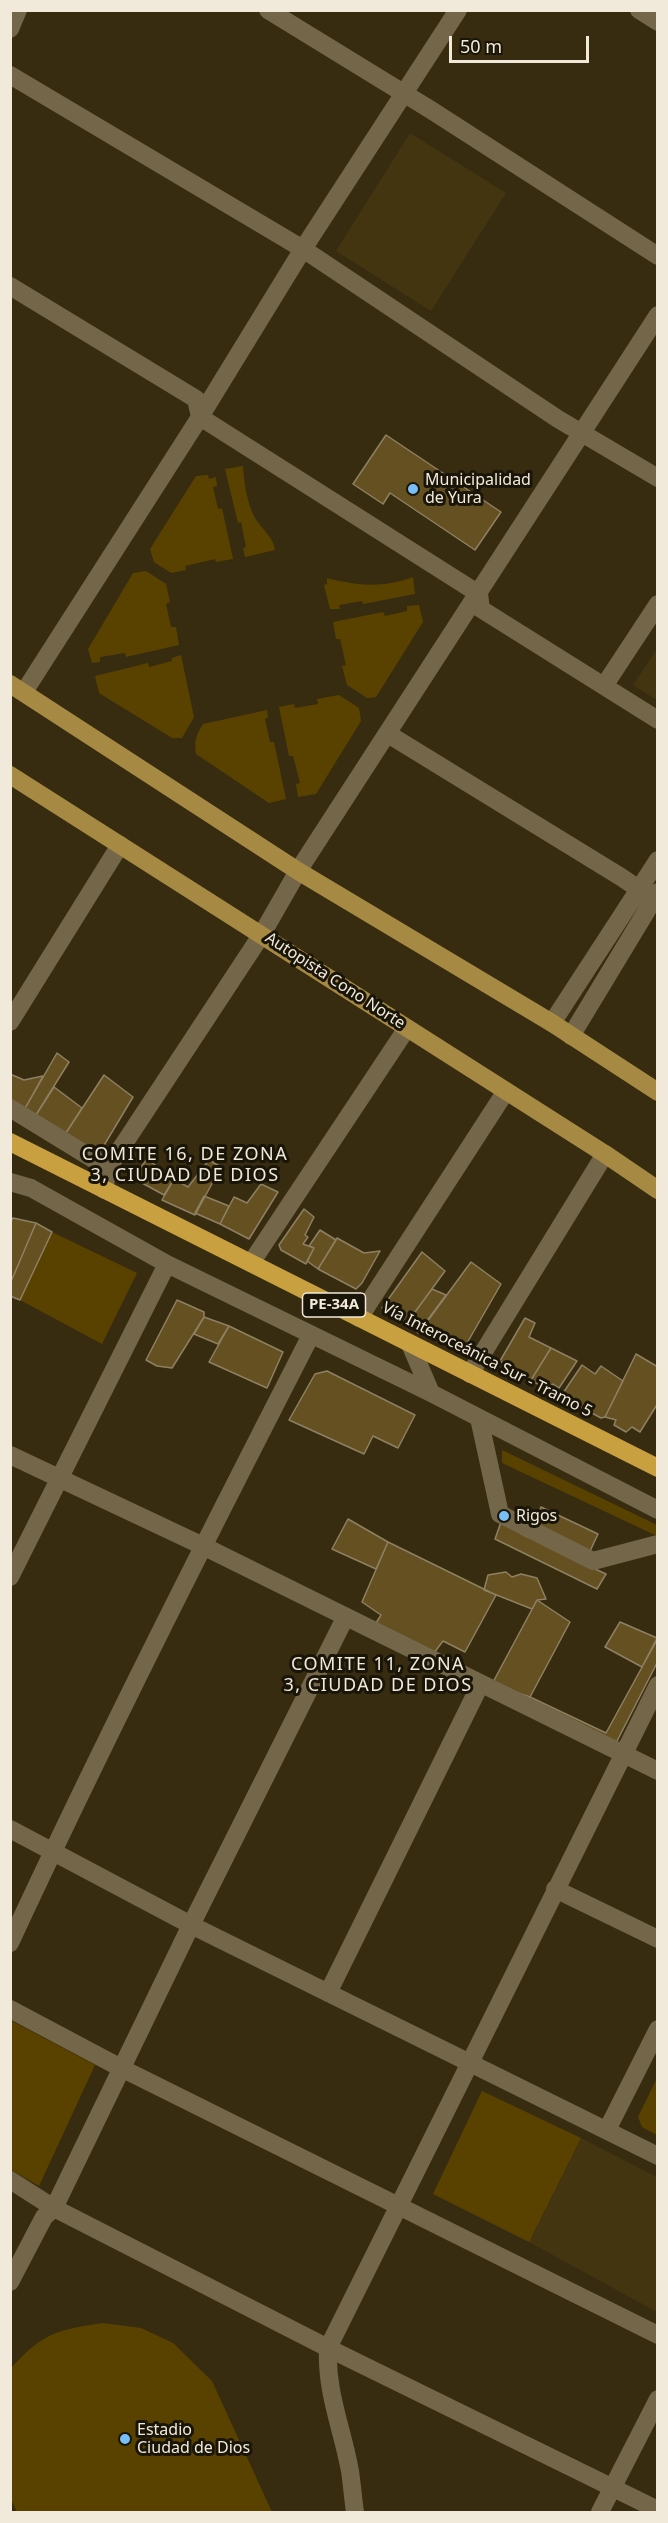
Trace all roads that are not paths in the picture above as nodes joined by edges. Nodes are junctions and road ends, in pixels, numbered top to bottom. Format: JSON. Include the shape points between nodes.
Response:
{"nodes":[{"id":1,"x":18,"y":10,"type":"edge"},
{"id":2,"x":268,"y":10,"type":"edge"},
{"id":3,"x":458,"y":10,"type":"edge"},
{"id":4,"x":639,"y":10,"type":"edge"},
{"id":5,"x":657,"y":22,"type":"edge"},
{"id":6,"x":10,"y":29,"type":"edge"},
{"id":7,"x":10,"y":75,"type":"edge"},
{"id":8,"x":404,"y":93,"type":"junction"},
{"id":9,"x":303,"y":249,"type":"junction"},
{"id":10,"x":657,"y":256,"type":"edge"},
{"id":11,"x":10,"y":286,"type":"edge"},
{"id":12,"x":657,"y":315,"type":"edge"},
{"id":13,"x":200,"y":417,"type":"junction"},
{"id":14,"x":582,"y":434,"type":"junction"},
{"id":15,"x":657,"y":478,"type":"edge"},
{"id":16,"x":479,"y":594,"type":"junction"},
{"id":17,"x":657,"y":604,"type":"edge"},
{"id":18,"x":604,"y":686,"type":"junction"},
{"id":19,"x":17,"y":688,"type":"edge"},
{"id":20,"x":657,"y":720,"type":"edge"},
{"id":21,"x":388,"y":734,"type":"junction"},
{"id":22,"x":10,"y":775,"type":"edge"},
{"id":23,"x":120,"y":844,"type":"junction"},
{"id":24,"x":657,"y":860,"type":"edge"},
{"id":25,"x":298,"y":871,"type":"junction"},
{"id":26,"x":652,"y":895,"type":"edge"},
{"id":27,"x":262,"y":934,"type":"junction"},
{"id":28,"x":10,"y":1022,"type":"edge"},
{"id":29,"x":552,"y":1023,"type":"junction"},
{"id":30,"x":407,"y":1028,"type":"junction"},
{"id":31,"x":571,"y":1036,"type":"junction"},
{"id":32,"x":506,"y":1091,"type":"junction"},
{"id":33,"x":657,"y":1092,"type":"edge"},
{"id":34,"x":10,"y":1108,"type":"edge"},
{"id":35,"x":10,"y":1142,"type":"edge"},
{"id":36,"x":606,"y":1154,"type":"junction"},
{"id":37,"x":108,"y":1168,"type":"junction"},
{"id":38,"x":10,"y":1182,"type":"edge"},
{"id":39,"x":104,"y":1190,"type":"junction"},
{"id":40,"x":657,"y":1190,"type":"edge"},
{"id":41,"x":251,"y":1263,"type":"junction"},
{"id":42,"x":167,"y":1264,"type":"junction"},
{"id":43,"x":359,"y":1318,"type":"junction"},
{"id":44,"x":311,"y":1335,"type":"junction"},
{"id":45,"x":410,"y":1344,"type":"junction"},
{"id":46,"x":470,"y":1374,"type":"junction"},
{"id":47,"x":431,"y":1394,"type":"junction"},
{"id":48,"x":479,"y":1418,"type":"junction"},
{"id":49,"x":10,"y":1455,"type":"edge"},
{"id":50,"x":656,"y":1464,"type":"edge"},
{"id":51,"x":59,"y":1479,"type":"junction"},
{"id":52,"x":657,"y":1510,"type":"edge"},
{"id":53,"x":657,"y":1544,"type":"edge"},
{"id":54,"x":203,"y":1546,"type":"junction"},
{"id":55,"x":10,"y":1577,"type":"edge"},
{"id":56,"x":345,"y":1618,"type":"junction"},
{"id":57,"x":480,"y":1685,"type":"junction"},
{"id":58,"x":657,"y":1685,"type":"edge"},
{"id":59,"x":623,"y":1755,"type":"junction"},
{"id":60,"x":657,"y":1771,"type":"edge"},
{"id":61,"x":10,"y":1829,"type":"edge"},
{"id":62,"x":52,"y":1853,"type":"junction"},
{"id":63,"x":555,"y":1889,"type":"junction"},
{"id":64,"x":191,"y":1925,"type":"junction"},
{"id":65,"x":657,"y":1939,"type":"edge"},
{"id":66,"x":10,"y":1943,"type":"edge"},
{"id":67,"x":328,"y":1993,"type":"junction"},
{"id":68,"x":10,"y":2009,"type":"edge"},
{"id":69,"x":657,"y":2030,"type":"edge"},
{"id":70,"x":468,"y":2063,"type":"junction"},
{"id":71,"x":121,"y":2068,"type":"junction"},
{"id":72,"x":607,"y":2130,"type":"junction"},
{"id":73,"x":657,"y":2156,"type":"edge"},
{"id":74,"x":10,"y":2180,"type":"edge"},
{"id":75,"x":398,"y":2206,"type":"junction"},
{"id":76,"x":54,"y":2208,"type":"junction"},
{"id":77,"x":10,"y":2282,"type":"edge"},
{"id":78,"x":657,"y":2335,"type":"edge"},
{"id":79,"x":328,"y":2348,"type":"junction"},
{"id":80,"x":657,"y":2399,"type":"edge"},
{"id":81,"x":613,"y":2488,"type":"junction"},
{"id":82,"x":657,"y":2511,"type":"edge"},
{"id":83,"x":355,"y":2512,"type":"edge"},
{"id":84,"x":600,"y":2512,"type":"edge"}],
"edges":[{"from":1,"to":6,"type":"street"},
{"from":2,"to":8,"type":"street"},
{"from":3,"to":8,"type":"street"},
{"from":4,"to":5,"type":"street"},
{"from":7,"to":9,"type":"street"},
{"from":8,"to":9,"type":"street"},
{"from":8,"to":10,"type":"street"},
{"from":9,"to":13,"type":"street"},
{"from":9,"to":14,"type":"street"},
{"from":11,"to":13,"type":"street","via":[[196,399]]},
{"from":12,"to":14,"type":"street"},
{"from":13,"to":16,"type":"street"},
{"from":13,"to":19,"type":"street"},
{"from":14,"to":15,"type":"street"},
{"from":14,"to":16,"type":"street"},
{"from":16,"to":18,"type":"street","via":[[481,609]]},
{"from":16,"to":21,"type":"street"},
{"from":17,"to":18,"type":"street"},
{"from":18,"to":20,"type":"street"},
{"from":19,"to":25,"type":"main road"},
{"from":21,"to":25,"type":"street"},
{"from":21,"to":26,"type":"street"},
{"from":22,"to":23,"type":"main road","name":"Autopista Cono Norte"},
{"from":23,"to":27,"type":"main road","name":"Autopista Cono Norte"},
{"from":23,"to":28,"type":"street"},
{"from":24,"to":26,"type":"street"},
{"from":25,"to":27,"type":"street"},
{"from":25,"to":29,"type":"main road"},
{"from":26,"to":29,"type":"street"},
{"from":26,"to":31,"type":"street"},
{"from":27,"to":30,"type":"main road","name":"Autopista Cono Norte"},
{"from":27,"to":37,"type":"street"},
{"from":29,"to":31,"type":"main road"},
{"from":30,"to":32,"type":"main road","name":"Autopista Cono Norte"},
{"from":30,"to":41,"type":"street"},
{"from":31,"to":33,"type":"main road"},
{"from":32,"to":36,"type":"main road","name":"Autopista Cono Norte"},
{"from":32,"to":43,"type":"street"},
{"from":34,"to":37,"type":"street"},
{"from":35,"to":39,"type":"highway","name":"Vía Interoceánica Sur - Tramo 5","number":"PE-34A"},
{"from":36,"to":40,"type":"main road","name":"Autopista Cono Norte"},
{"from":36,"to":46,"type":"street"},
{"from":37,"to":39,"type":"street"},
{"from":38,"to":42,"type":"street","via":[[31,1188]]},
{"from":39,"to":41,"type":"highway","name":"Vía Interoceánica Sur - Tramo 5","number":"PE-34A"},
{"from":41,"to":43,"type":"highway","name":"Vía Interoceánica Sur - Tramo 5","number":"PE-34A"},
{"from":42,"to":44,"type":"street"},
{"from":42,"to":51,"type":"street"},
{"from":43,"to":45,"type":"highway","name":"Vía Interoceánica Sur - Tramo 5","number":"PE-34A"},
{"from":44,"to":47,"type":"street"},
{"from":44,"to":54,"type":"street"},
{"from":45,"to":46,"type":"highway","name":"Vía Interoceánica Sur - Tramo 5","number":"PE-34A"},
{"from":45,"to":47,"type":"street"},
{"from":46,"to":50,"type":"highway","name":"Vía Interoceánica Sur - Tramo 5","number":"PE-34A"},
{"from":47,"to":48,"type":"street"},
{"from":48,"to":52,"type":"street"},
{"from":48,"to":53,"type":"street","via":[[500,1514],[593,1561]]},
{"from":49,"to":51,"type":"street"},
{"from":51,"to":54,"type":"street"},
{"from":51,"to":55,"type":"street"},
{"from":54,"to":56,"type":"street"},
{"from":54,"to":62,"type":"street"},
{"from":56,"to":57,"type":"street"},
{"from":56,"to":64,"type":"street"},
{"from":57,"to":59,"type":"street"},
{"from":57,"to":67,"type":"street"},
{"from":58,"to":59,"type":"street"},
{"from":59,"to":60,"type":"street"},
{"from":59,"to":63,"type":"street"},
{"from":61,"to":62,"type":"street"},
{"from":62,"to":64,"type":"street"},
{"from":62,"to":66,"type":"street"},
{"from":63,"to":65,"type":"street"},
{"from":63,"to":70,"type":"street"},
{"from":64,"to":67,"type":"street"},
{"from":64,"to":71,"type":"street"},
{"from":67,"to":70,"type":"street"},
{"from":68,"to":71,"type":"street"},
{"from":69,"to":72,"type":"street"},
{"from":70,"to":72,"type":"street"},
{"from":70,"to":75,"type":"street"},
{"from":71,"to":75,"type":"street"},
{"from":71,"to":76,"type":"street"},
{"from":72,"to":73,"type":"street"},
{"from":74,"to":76,"type":"street"},
{"from":75,"to":78,"type":"street"},
{"from":75,"to":79,"type":"street"},
{"from":76,"to":77,"type":"street","via":[[44,2217]]},
{"from":76,"to":79,"type":"street"},
{"from":79,"to":81,"type":"street"},
{"from":79,"to":83,"type":"street","via":[[327,2373],[350,2470]]},
{"from":80,"to":81,"type":"street"},
{"from":81,"to":82,"type":"street"},
{"from":81,"to":84,"type":"street"}]}
